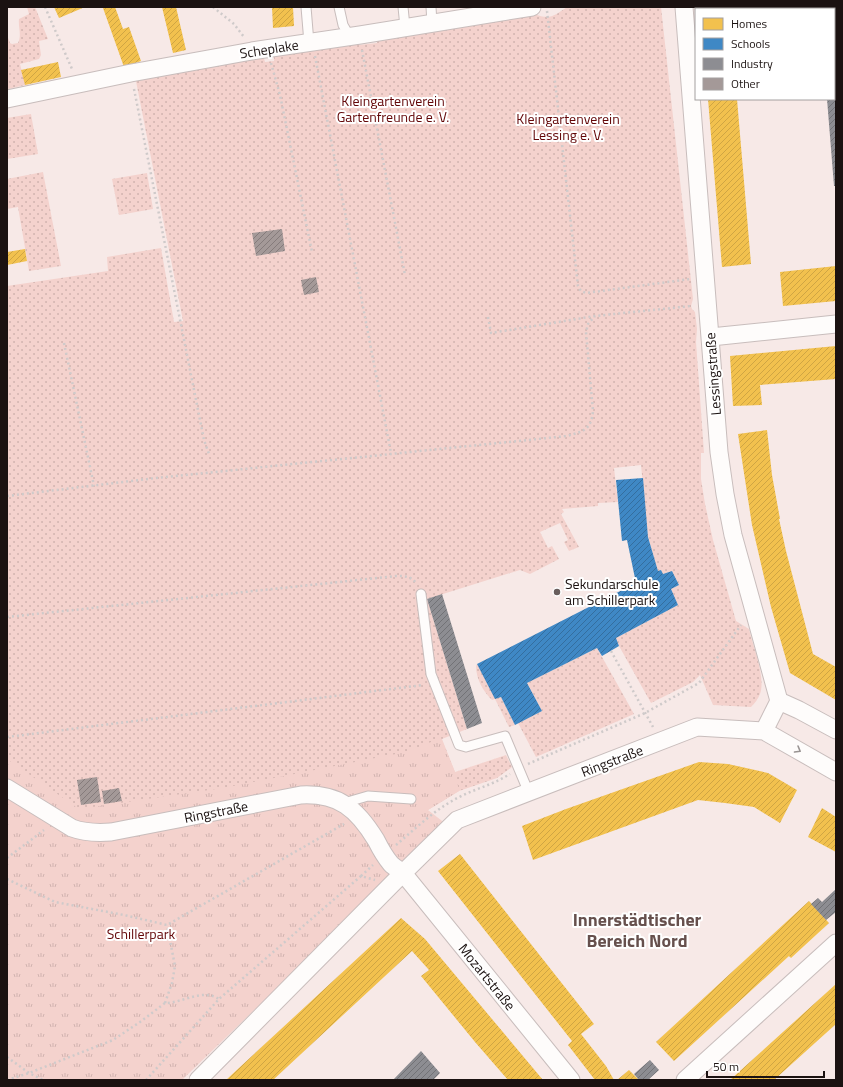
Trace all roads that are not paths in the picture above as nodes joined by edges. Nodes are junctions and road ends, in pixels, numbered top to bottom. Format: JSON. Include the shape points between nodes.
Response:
{"nodes":[{"id":1,"x":306,"y":7,"type":"edge"},
{"id":2,"x":338,"y":7,"type":"edge"},
{"id":3,"x":403,"y":7,"type":"edge"},
{"id":4,"x":532,"y":7,"type":"edge"},
{"id":5,"x":684,"y":7,"type":"edge"},
{"id":6,"x":479,"y":11,"type":"edge"},
{"id":7,"x":432,"y":15,"type":"edge"},
{"id":8,"x":405,"y":28,"type":"junction"},
{"id":9,"x":355,"y":36,"type":"junction"},
{"id":10,"x":311,"y":42,"type":"junction"},
{"id":11,"x":7,"y":99,"type":"edge"},
{"id":12,"x":836,"y":324,"type":"edge"},
{"id":13,"x":711,"y":337,"type":"junction"},
{"id":14,"x":421,"y":594,"type":"road end"},
{"id":15,"x":778,"y":701,"type":"junction"},
{"id":16,"x":836,"y":730,"type":"edge"},
{"id":17,"x":764,"y":731,"type":"junction"},
{"id":18,"x":836,"y":772,"type":"edge"},
{"id":19,"x":7,"y":788,"type":"edge"},
{"id":20,"x":529,"y":793,"type":"junction"},
{"id":21,"x":411,"y":799,"type":"dead end"},
{"id":22,"x":344,"y":804,"type":"junction"},
{"id":23,"x":403,"y":873,"type":"junction"},
{"id":24,"x":836,"y":943,"type":"edge"},
{"id":25,"x":198,"y":1080,"type":"edge"},
{"id":26,"x":571,"y":1080,"type":"edge"},
{"id":27,"x":685,"y":1080,"type":"edge"}],
"edges":[{"from":1,"to":10,"type":"lane"},
{"from":2,"to":9,"type":"lane","via":[[343,25]]},
{"from":3,"to":8,"type":"lane"},
{"from":4,"to":6,"type":"street","name":"Scheplake"},
{"from":5,"to":13,"type":"street","name":"Lessingstraße"},
{"from":6,"to":7,"type":"street","name":"Scheplake"},
{"from":7,"to":8,"type":"street","name":"Scheplake"},
{"from":8,"to":9,"type":"street","name":"Scheplake"},
{"from":9,"to":10,"type":"street","name":"Scheplake"},
{"from":10,"to":11,"type":"street","name":"Scheplake","via":[[131,73]]},
{"from":12,"to":13,"type":"street"},
{"from":13,"to":15,"type":"street","name":"Lessingstraße","via":[[719,452],[725,494],[733,535]]},
{"from":14,"to":20,"type":"lane","via":[[431,674],[459,745],[466,747],[505,736]]},
{"from":15,"to":16,"type":"street"},
{"from":15,"to":17,"type":"street"},
{"from":17,"to":18,"type":"street","name":"Ringstraße","one_way":true},
{"from":17,"to":20,"type":"street","name":"Ringstraße","via":[[697,727]]},
{"from":19,"to":22,"type":"street","name":"Ringstraße","via":[[56,820],[83,832],[95,833],[301,795],[315,794]]},
{"from":20,"to":23,"type":"street","name":"Ringstraße","via":[[457,820]]},
{"from":21,"to":22,"type":"lane","via":[[368,796]]},
{"from":22,"to":23,"type":"street","name":"Ringstraße","via":[[358,816],[391,864]]},
{"from":23,"to":25,"type":"street","name":"Ringstraße"},
{"from":23,"to":26,"type":"street","name":"Mozartstraße"},
{"from":24,"to":27,"type":"street"}]}
